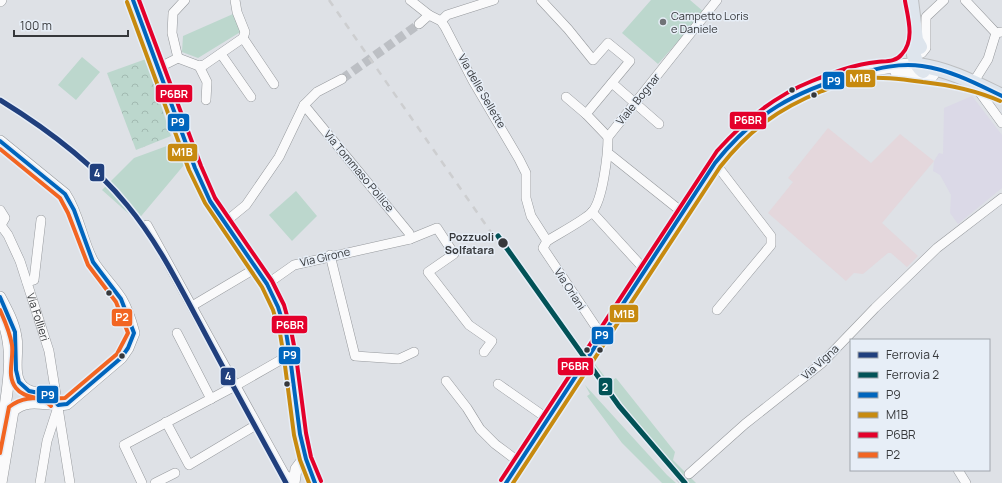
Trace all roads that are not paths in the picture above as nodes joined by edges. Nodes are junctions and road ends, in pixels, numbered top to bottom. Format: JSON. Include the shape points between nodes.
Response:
{"nodes":[{"id":1,"x":133,"y":0,"type":"edge"},
{"id":2,"x":185,"y":0,"type":"edge"},
{"id":3,"x":235,"y":0,"type":"edge"},
{"id":4,"x":410,"y":0,"type":"edge"},
{"id":5,"x":494,"y":0,"type":"edge"},
{"id":6,"x":541,"y":0,"type":"edge"},
{"id":7,"x":911,"y":0,"type":"edge"},
{"id":8,"x":944,"y":0,"type":"edge"},
{"id":9,"x":965,"y":0,"type":"edge"},
{"id":10,"x":712,"y":2,"type":"edge"},
{"id":11,"x":429,"y":15,"type":"junction"},
{"id":12,"x":440,"y":21,"type":"junction"},
{"id":13,"x":419,"y":24,"type":"tunnel mouth"},
{"id":14,"x":999,"y":33,"type":"edge"},
{"id":15,"x":243,"y":38,"type":"junction"},
{"id":16,"x":917,"y":52,"type":"junction"},
{"id":17,"x":221,"y":54,"type":"junction"},
{"id":18,"x":175,"y":59,"type":"junction"},
{"id":19,"x":199,"y":66,"type":"junction"},
{"id":20,"x":158,"y":68,"type":"junction"},
{"id":21,"x":898,"y":69,"type":"junction"},
{"id":22,"x":932,"y":75,"type":"junction"},
{"id":23,"x":342,"y":79,"type":"tunnel mouth"},
{"id":24,"x":973,"y":83,"type":"junction"},
{"id":25,"x":274,"y":84,"type":"dead end"},
{"id":26,"x":612,"y":84,"type":"junction"},
{"id":27,"x":1002,"y":96,"type":"edge"},
{"id":28,"x":250,"y":97,"type":"dead end"},
{"id":29,"x":566,"y":97,"type":"dead end"},
{"id":30,"x":206,"y":100,"type":"dead end"},
{"id":31,"x":635,"y":103,"type":"junction"},
{"id":32,"x":304,"y":106,"type":"junction"},
{"id":33,"x":586,"y":114,"type":"junction"},
{"id":34,"x":1002,"y":123,"type":"edge"},
{"id":35,"x":659,"y":124,"type":"dead end"},
{"id":36,"x":608,"y":137,"type":"junction"},
{"id":37,"x":0,"y":142,"type":"edge"},
{"id":38,"x":608,"y":153,"type":"junction"},
{"id":39,"x":715,"y":163,"type":"junction"},
{"id":40,"x":1002,"y":198,"type":"edge"},
{"id":41,"x":0,"y":210,"type":"edge"},
{"id":42,"x":592,"y":212,"type":"junction"},
{"id":43,"x":682,"y":212,"type":"junction"},
{"id":44,"x":40,"y":220,"type":"dead end"},
{"id":45,"x":224,"y":223,"type":"junction"},
{"id":46,"x":0,"y":225,"type":"edge"},
{"id":47,"x":147,"y":225,"type":"dead end"},
{"id":48,"x":410,"y":239,"type":"junction"},
{"id":49,"x":546,"y":241,"type":"junction"},
{"id":50,"x":330,"y":255,"type":"junction"},
{"id":51,"x":256,"y":268,"type":"junction"},
{"id":52,"x":645,"y":270,"type":"junction"},
{"id":53,"x":27,"y":282,"type":"junction"},
{"id":54,"x":267,"y":284,"type":"junction"},
{"id":55,"x":0,"y":297,"type":"edge"},
{"id":56,"x":192,"y":306,"type":"junction"},
{"id":57,"x":717,"y":310,"type":"dead end"},
{"id":58,"x":0,"y":314,"type":"edge"},
{"id":59,"x":177,"y":333,"type":"dead end"},
{"id":60,"x":602,"y":336,"type":"junction"},
{"id":61,"x":414,"y":352,"type":"dead end"},
{"id":62,"x":484,"y":352,"type":"dead end"},
{"id":63,"x":291,"y":354,"type":"junction"},
{"id":64,"x":446,"y":381,"type":"dead end"},
{"id":65,"x":498,"y":384,"type":"dead end"},
{"id":66,"x":235,"y":386,"type":"junction"},
{"id":67,"x":211,"y":399,"type":"junction"},
{"id":68,"x":52,"y":401,"type":"junction"},
{"id":69,"x":548,"y":419,"type":"junction"},
{"id":70,"x":166,"y":422,"type":"junction"},
{"id":71,"x":256,"y":425,"type":"junction"},
{"id":72,"x":0,"y":442,"type":"edge"},
{"id":73,"x":305,"y":458,"type":"junction"},
{"id":74,"x":520,"y":462,"type":"junction"},
{"id":75,"x":959,"y":471,"type":"edge"},
{"id":76,"x":175,"y":473,"type":"dead end"},
{"id":77,"x":689,"y":474,"type":"tunnel mouth"},
{"id":78,"x":294,"y":481,"type":"edge"},
{"id":79,"x":2,"y":483,"type":"edge"},
{"id":80,"x":40,"y":483,"type":"edge"},
{"id":81,"x":70,"y":483,"type":"edge"},
{"id":82,"x":142,"y":483,"type":"edge"},
{"id":83,"x":155,"y":483,"type":"edge"},
{"id":84,"x":315,"y":483,"type":"edge"},
{"id":85,"x":506,"y":483,"type":"edge"},
{"id":86,"x":966,"y":483,"type":"edge"}],
"edges":[{"from":1,"to":20,"type":"main road"},
{"from":2,"to":18,"type":"street","via":[[173,13]]},
{"from":3,"to":15,"type":"street","via":[[245,32]]},
{"from":4,"to":11,"type":"street","name":"Via delle Sellette"},
{"from":5,"to":12,"type":"street","via":[[447,15]]},
{"from":6,"to":26,"type":"street","via":[[593,60],[608,43],[630,61]]},
{"from":7,"to":16,"type":"main road"},
{"from":8,"to":16,"type":"street","via":[[926,17],[926,48]]},
{"from":9,"to":14,"type":"street"},
{"from":10,"to":31,"type":"street","name":"Viale Bognar"},
{"from":11,"to":12,"type":"street","name":"Via delle Sellette"},
{"from":11,"to":13,"type":"street"},
{"from":12,"to":49,"type":"street","name":"Via delle Sellette","via":[[526,173],[526,198],[530,216]]},
{"from":14,"to":24,"type":"street","via":[[988,59]]},
{"from":15,"to":17,"type":"street"},
{"from":15,"to":25,"type":"street"},
{"from":16,"to":21,"type":"main road"},
{"from":16,"to":22,"type":"main road","via":[[925,72]]},
{"from":16,"to":24,"type":"main road","via":[[946,71]]},
{"from":17,"to":19,"type":"street"},
{"from":17,"to":28,"type":"street"},
{"from":18,"to":19,"type":"street"},
{"from":18,"to":20,"type":"street"},
{"from":19,"to":30,"type":"street","via":[[207,82]]},
{"from":20,"to":45,"type":"main road","via":[[194,168]]},
{"from":21,"to":22,"type":"main road"},
{"from":21,"to":39,"type":"main road","via":[[847,76],[794,95],[747,126]]},
{"from":22,"to":24,"type":"main road"},
{"from":23,"to":32,"type":"street","via":[[317,92]]},
{"from":24,"to":27,"type":"main road"},
{"from":24,"to":34,"type":"street"},
{"from":26,"to":31,"type":"street"},
{"from":26,"to":33,"type":"street"},
{"from":29,"to":33,"type":"street"},
{"from":31,"to":35,"type":"street"},
{"from":31,"to":36,"type":"street","name":"Viale Bognar"},
{"from":32,"to":45,"type":"street","via":[[280,158],[246,205]]},
{"from":32,"to":48,"type":"street","name":"Via Tommaso Pollice","via":[[410,233]]},
{"from":33,"to":36,"type":"street"},
{"from":36,"to":38,"type":"street"},
{"from":37,"to":68,"type":"street","via":[[65,194],[75,210],[93,262],[121,299],[134,333],[121,358],[67,404]]},
{"from":38,"to":42,"type":"street","via":[[603,180]]},
{"from":38,"to":43,"type":"street"},
{"from":39,"to":43,"type":"main road"},
{"from":39,"to":57,"type":"street","via":[[772,240]]},
{"from":40,"to":77,"type":"street","name":"Via Vigna","via":[[937,248],[874,308],[825,360],[745,424]]},
{"from":41,"to":46,"type":"street","via":[[4,218]]},
{"from":42,"to":49,"type":"street"},
{"from":42,"to":52,"type":"street"},
{"from":43,"to":52,"type":"main road"},
{"from":44,"to":53,"type":"street","via":[[34,280]]},
{"from":45,"to":51,"type":"main road"},
{"from":46,"to":53,"type":"street","name":"Via Follieri","via":[[8,236]]},
{"from":47,"to":56,"type":"street"},
{"from":48,"to":50,"type":"street","name":"Via Girone"},
{"from":48,"to":62,"type":"street","name":"Via Girone","via":[[437,228],[454,254],[428,272],[468,325],[492,341]]},
{"from":49,"to":60,"type":"street","name":"Via Oriani","via":[[544,248]]},
{"from":50,"to":54,"type":"street","name":"Via Girone","via":[[294,265]]},
{"from":50,"to":61,"type":"street","via":[[355,356],[399,359]]},
{"from":51,"to":54,"type":"main road"},
{"from":51,"to":56,"type":"street"},
{"from":52,"to":60,"type":"main road"},
{"from":53,"to":68,"type":"street","name":"Via Follieri","via":[[50,351]]},
{"from":54,"to":63,"type":"main road","via":[[284,318]]},
{"from":55,"to":68,"type":"street","via":[[14,327],[18,346],[17,377],[30,392]]},
{"from":56,"to":66,"type":"street"},
{"from":58,"to":72,"type":"street","via":[[8,336],[10,359]]},
{"from":59,"to":67,"type":"street"},
{"from":60,"to":69,"type":"main road"},
{"from":63,"to":66,"type":"street"},
{"from":63,"to":73,"type":"main road","via":[[298,424]]},
{"from":64,"to":74,"type":"street","via":[[480,429],[495,444]]},
{"from":65,"to":69,"type":"street"},
{"from":66,"to":67,"type":"street"},
{"from":66,"to":71,"type":"street"},
{"from":67,"to":70,"type":"street"},
{"from":68,"to":79,"type":"street","via":[[27,403],[13,411]]},
{"from":68,"to":80,"type":"street"},
{"from":68,"to":81,"type":"street","name":"Via Follieri"},
{"from":69,"to":74,"type":"main road"},
{"from":70,"to":71,"type":"street","via":[[189,465]]},
{"from":70,"to":82,"type":"street","via":[[124,445]]},
{"from":71,"to":78,"type":"street","via":[[285,475]]},
{"from":73,"to":78,"type":"street","via":[[296,469]]},
{"from":73,"to":84,"type":"main road"},
{"from":74,"to":85,"type":"main road"},
{"from":75,"to":86,"type":"street"},
{"from":76,"to":83,"type":"street"}]}
